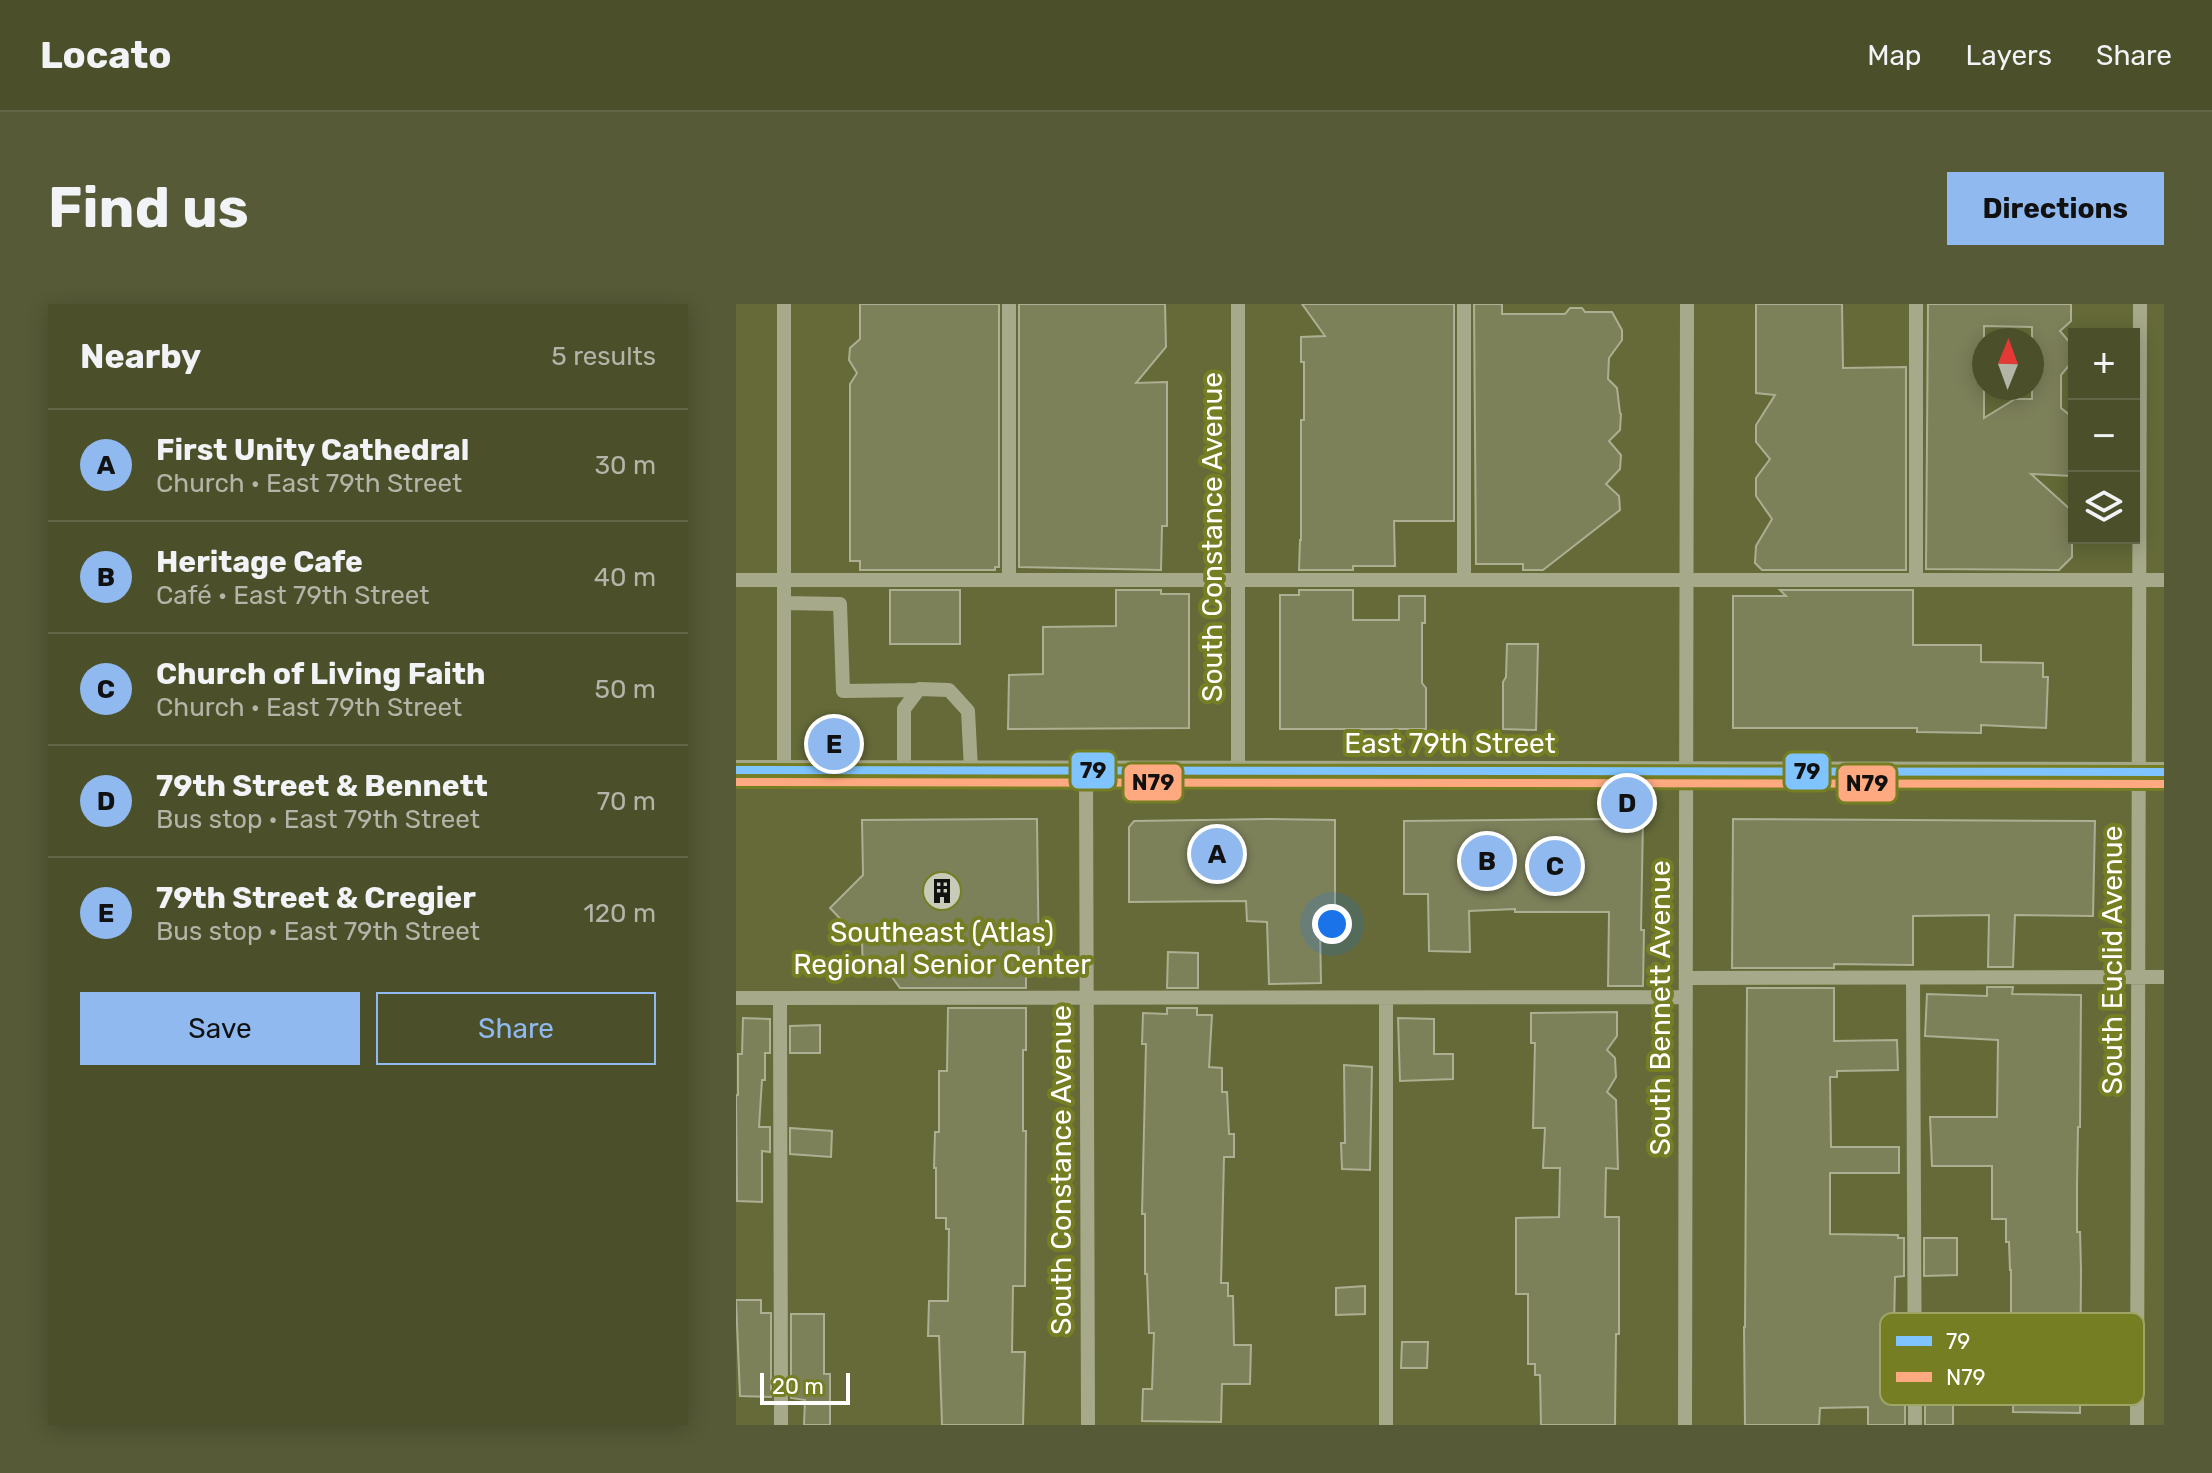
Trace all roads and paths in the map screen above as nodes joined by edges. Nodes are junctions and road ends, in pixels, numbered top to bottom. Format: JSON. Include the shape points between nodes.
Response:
{"nodes":[{"id":1,"x":784,"y":304,"type":"edge"},
{"id":2,"x":1009,"y":304,"type":"edge"},
{"id":3,"x":1238,"y":304,"type":"edge"},
{"id":4,"x":1464,"y":304,"type":"edge"},
{"id":5,"x":1687,"y":304,"type":"edge"},
{"id":6,"x":1916,"y":304,"type":"edge"},
{"id":7,"x":2140,"y":304,"type":"edge"},
{"id":8,"x":736,"y":580,"type":"edge"},
{"id":9,"x":784,"y":580,"type":"junction"},
{"id":10,"x":1009,"y":580,"type":"junction"},
{"id":11,"x":1238,"y":580,"type":"junction"},
{"id":12,"x":1464,"y":580,"type":"junction"},
{"id":13,"x":1687,"y":580,"type":"junction"},
{"id":14,"x":1916,"y":580,"type":"junction"},
{"id":15,"x":2139,"y":580,"type":"junction"},
{"id":16,"x":2164,"y":580,"type":"edge"},
{"id":17,"x":784,"y":603,"type":"junction"},
{"id":18,"x":918,"y":690,"type":"junction"},
{"id":19,"x":736,"y":770,"type":"edge"},
{"id":20,"x":784,"y":770,"type":"junction"},
{"id":21,"x":904,"y":770,"type":"junction"},
{"id":22,"x":971,"y":770,"type":"junction"},
{"id":23,"x":1086,"y":770,"type":"junction"},
{"id":24,"x":1238,"y":771,"type":"junction"},
{"id":25,"x":1686,"y":772,"type":"junction"},
{"id":26,"x":2139,"y":772,"type":"junction"},
{"id":27,"x":2164,"y":772,"type":"edge"},
{"id":28,"x":2164,"y":977,"type":"edge"},
{"id":29,"x":1686,"y":978,"type":"junction"},
{"id":30,"x":1913,"y":978,"type":"junction"},
{"id":31,"x":2138,"y":978,"type":"junction"},
{"id":32,"x":1686,"y":997,"type":"junction"},
{"id":33,"x":736,"y":998,"type":"edge"},
{"id":34,"x":780,"y":998,"type":"junction"},
{"id":35,"x":1086,"y":998,"type":"junction"},
{"id":36,"x":1386,"y":998,"type":"junction"},
{"id":37,"x":1914,"y":1313,"type":"edge"},
{"id":38,"x":2137,"y":1313,"type":"edge"},
{"id":39,"x":1915,"y":1405,"type":"edge"},
{"id":40,"x":2137,"y":1405,"type":"edge"},
{"id":41,"x":781,"y":1425,"type":"edge"},
{"id":42,"x":1088,"y":1425,"type":"edge"},
{"id":43,"x":1386,"y":1425,"type":"edge"},
{"id":44,"x":1685,"y":1425,"type":"edge"},
{"id":45,"x":1915,"y":1425,"type":"edge"},
{"id":46,"x":2137,"y":1425,"type":"edge"}],
"edges":[{"from":1,"to":9,"type":"street"},
{"from":2,"to":10,"type":"street"},
{"from":3,"to":11,"type":"street","name":"South Constance Avenue"},
{"from":4,"to":12,"type":"street"},
{"from":5,"to":13,"type":"street","name":"South Bennett Avenue"},
{"from":6,"to":14,"type":"street"},
{"from":7,"to":15,"type":"street","name":"South Euclid Avenue"},
{"from":8,"to":9,"type":"street"},
{"from":9,"to":10,"type":"street"},
{"from":9,"to":17,"type":"street"},
{"from":10,"to":11,"type":"street"},
{"from":11,"to":12,"type":"street"},
{"from":11,"to":24,"type":"street","name":"South Constance Avenue"},
{"from":12,"to":13,"type":"street"},
{"from":13,"to":14,"type":"street"},
{"from":13,"to":25,"type":"street","name":"South Bennett Avenue"},
{"from":14,"to":15,"type":"street"},
{"from":15,"to":16,"type":"street"},
{"from":15,"to":26,"type":"street","name":"South Euclid Avenue"},
{"from":17,"to":18,"type":"street","via":[[840,604],[843,691]]},
{"from":17,"to":20,"type":"street"},
{"from":18,"to":21,"type":"street","via":[[904,709]]},
{"from":18,"to":22,"type":"street","via":[[949,690],[968,711]]},
{"from":19,"to":20,"type":"main road","name":"East 79th Street"},
{"from":20,"to":21,"type":"main road","name":"East 79th Street"},
{"from":21,"to":22,"type":"main road","name":"East 79th Street"},
{"from":22,"to":23,"type":"main road","name":"East 79th Street"},
{"from":23,"to":24,"type":"main road","name":"East 79th Street"},
{"from":23,"to":35,"type":"street","name":"South Constance Avenue"},
{"from":24,"to":25,"type":"main road","name":"East 79th Street"},
{"from":25,"to":26,"type":"main road","name":"East 79th Street"},
{"from":25,"to":29,"type":"street","name":"South Bennett Avenue"},
{"from":26,"to":27,"type":"main road","name":"East 79th Street"},
{"from":26,"to":31,"type":"street","name":"South Euclid Avenue"},
{"from":28,"to":31,"type":"street"},
{"from":29,"to":30,"type":"street"},
{"from":29,"to":32,"type":"street","name":"South Bennett Avenue"},
{"from":30,"to":31,"type":"street"},
{"from":30,"to":37,"type":"street"},
{"from":31,"to":38,"type":"street","name":"South Euclid Avenue"},
{"from":32,"to":36,"type":"street"},
{"from":32,"to":44,"type":"street","name":"South Bennett Avenue"},
{"from":33,"to":34,"type":"street"},
{"from":34,"to":35,"type":"street"},
{"from":34,"to":41,"type":"street"},
{"from":35,"to":36,"type":"street"},
{"from":35,"to":42,"type":"street","name":"South Constance Avenue"},
{"from":36,"to":43,"type":"street"},
{"from":39,"to":45,"type":"street"},
{"from":40,"to":46,"type":"street","name":"South Euclid Avenue"}]}
